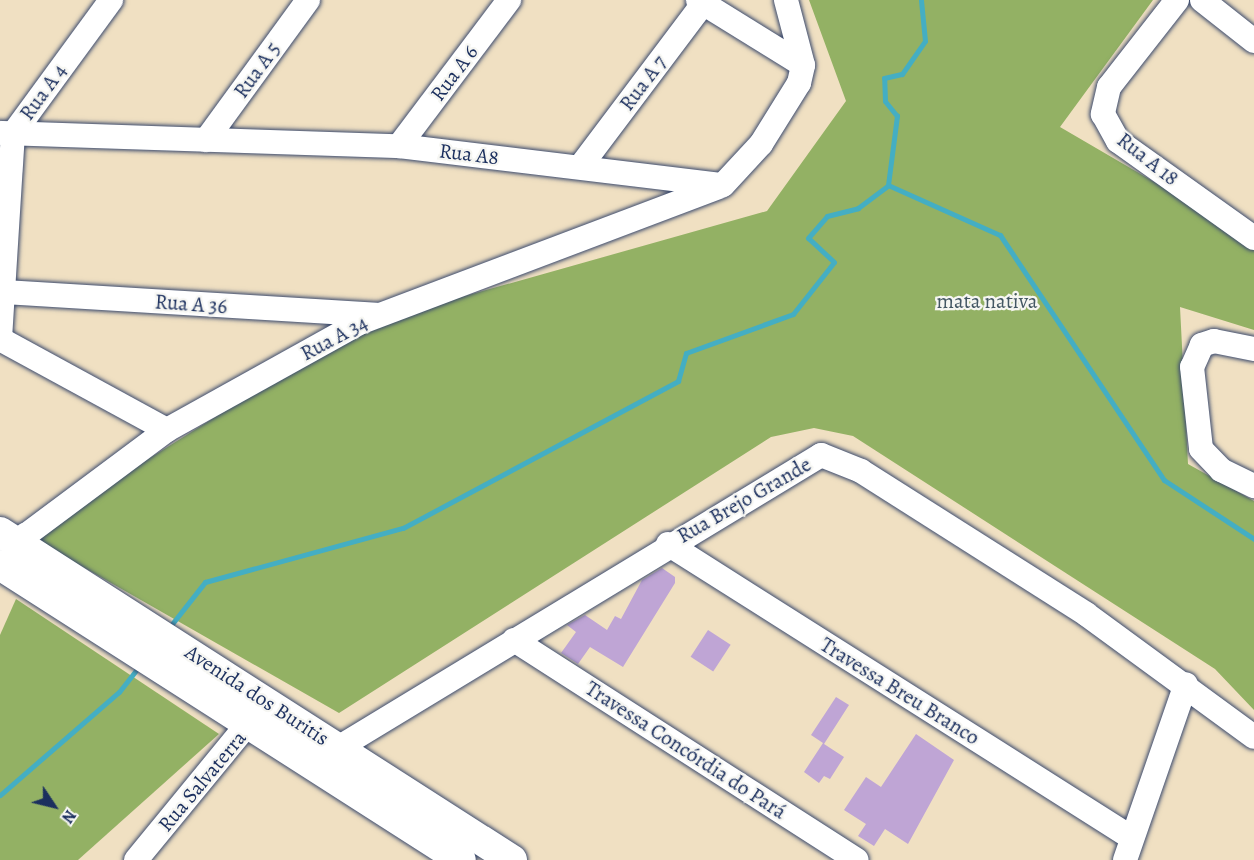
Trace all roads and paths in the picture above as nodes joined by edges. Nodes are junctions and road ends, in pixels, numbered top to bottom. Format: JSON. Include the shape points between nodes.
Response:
{"nodes":[{"id":1,"x":111,"y":0,"type":"edge"},
{"id":2,"x":308,"y":0,"type":"edge"},
{"id":3,"x":509,"y":0,"type":"edge"},
{"id":4,"x":786,"y":0,"type":"edge"},
{"id":5,"x":1177,"y":0,"type":"edge"},
{"id":6,"x":1202,"y":0,"type":"edge"},
{"id":7,"x":702,"y":1,"type":"edge"},
{"id":8,"x":1254,"y":41,"type":"edge"},
{"id":9,"x":803,"y":66,"type":"junction"},
{"id":10,"x":6,"y":134,"type":"edge"},
{"id":11,"x":206,"y":140,"type":"junction"},
{"id":12,"x":399,"y":146,"type":"junction"},
{"id":13,"x":580,"y":167,"type":"junction"},
{"id":14,"x":723,"y":185,"type":"junction"},
{"id":15,"x":1254,"y":238,"type":"edge"},
{"id":16,"x":4,"y":292,"type":"junction"},
{"id":17,"x":377,"y":315,"type":"junction"},
{"id":18,"x":0,"y":339,"type":"edge"},
{"id":19,"x":1254,"y":350,"type":"edge"},
{"id":20,"x":167,"y":430,"type":"junction"},
{"id":21,"x":1254,"y":486,"type":"edge"},
{"id":22,"x":11,"y":536,"type":"edge"},
{"id":23,"x":668,"y":544,"type":"junction"},
{"id":24,"x":2,"y":571,"type":"edge"},
{"id":25,"x":514,"y":640,"type":"junction"},
{"id":26,"x":155,"y":645,"type":"junction"},
{"id":27,"x":1186,"y":684,"type":"junction"},
{"id":28,"x":258,"y":712,"type":"junction"},
{"id":29,"x":1254,"y":737,"type":"edge"},
{"id":30,"x":331,"y":758,"type":"junction"},
{"id":31,"x":1129,"y":849,"type":"edge"},
{"id":32,"x":137,"y":860,"type":"edge"},
{"id":33,"x":461,"y":860,"type":"edge"},
{"id":34,"x":512,"y":860,"type":"edge"},
{"id":35,"x":857,"y":860,"type":"edge"}],
"edges":[{"from":1,"to":10,"type":"street","name":"Rua A 4"},
{"from":2,"to":11,"type":"street","name":"Rua A 5"},
{"from":3,"to":12,"type":"street","name":"Rua A 6"},
{"from":4,"to":9,"type":"street"},
{"from":5,"to":15,"type":"street","name":"Rua A 18","via":[[1109,87],[1103,114],[1118,141]]},
{"from":6,"to":8,"type":"street"},
{"from":7,"to":9,"type":"street"},
{"from":7,"to":13,"type":"street","name":"Rua A 7"},
{"from":9,"to":14,"type":"street","via":[[788,107]]},
{"from":10,"to":11,"type":"street","name":"Rua A8"},
{"from":10,"to":16,"type":"street","name":"Rua A 4"},
{"from":11,"to":12,"type":"street","name":"Rua A8"},
{"from":12,"to":13,"type":"street","name":"Rua A8"},
{"from":13,"to":14,"type":"street","name":"Rua A8"},
{"from":14,"to":17,"type":"street","name":"Rua A 34"},
{"from":16,"to":17,"type":"street","name":"Rua A 36"},
{"from":16,"to":18,"type":"street","name":"Rua A 4"},
{"from":17,"to":20,"type":"street","name":"Rua A 34"},
{"from":18,"to":20,"type":"street"},
{"from":19,"to":21,"type":"street","via":[[1214,341],[1202,345],[1192,367],[1201,449],[1221,470]]},
{"from":20,"to":22,"type":"street","name":"Rua A 34"},
{"from":22,"to":24,"type":"street","name":"Rua A 34"},
{"from":22,"to":26,"type":"main road","name":"Avenida dos Buritis"},
{"from":23,"to":25,"type":"street","name":"Rua Brejo Grande"},
{"from":23,"to":27,"type":"street","name":"Rua Brejo Grande","via":[[820,455],[861,471]]},
{"from":23,"to":31,"type":"street","name":"Travessa Breu Branco"},
{"from":24,"to":26,"type":"main road","name":"Avenida dos Buritis"},
{"from":25,"to":30,"type":"street","name":"Rua Brejo Grande"},
{"from":25,"to":35,"type":"street","name":"Travessa Concórdia do Pará"},
{"from":26,"to":28,"type":"main road","name":"Avenida dos Buritis"},
{"from":27,"to":29,"type":"street","name":"Rua Brejo Grande"},
{"from":27,"to":31,"type":"street"},
{"from":28,"to":30,"type":"main road","name":"Avenida dos Buritis"},
{"from":28,"to":32,"type":"street","name":"Rua Salvaterra"},
{"from":30,"to":33,"type":"main road","name":"Avenida dos Buritis"},
{"from":30,"to":34,"type":"main road","name":"Avenida dos Buritis"}]}
